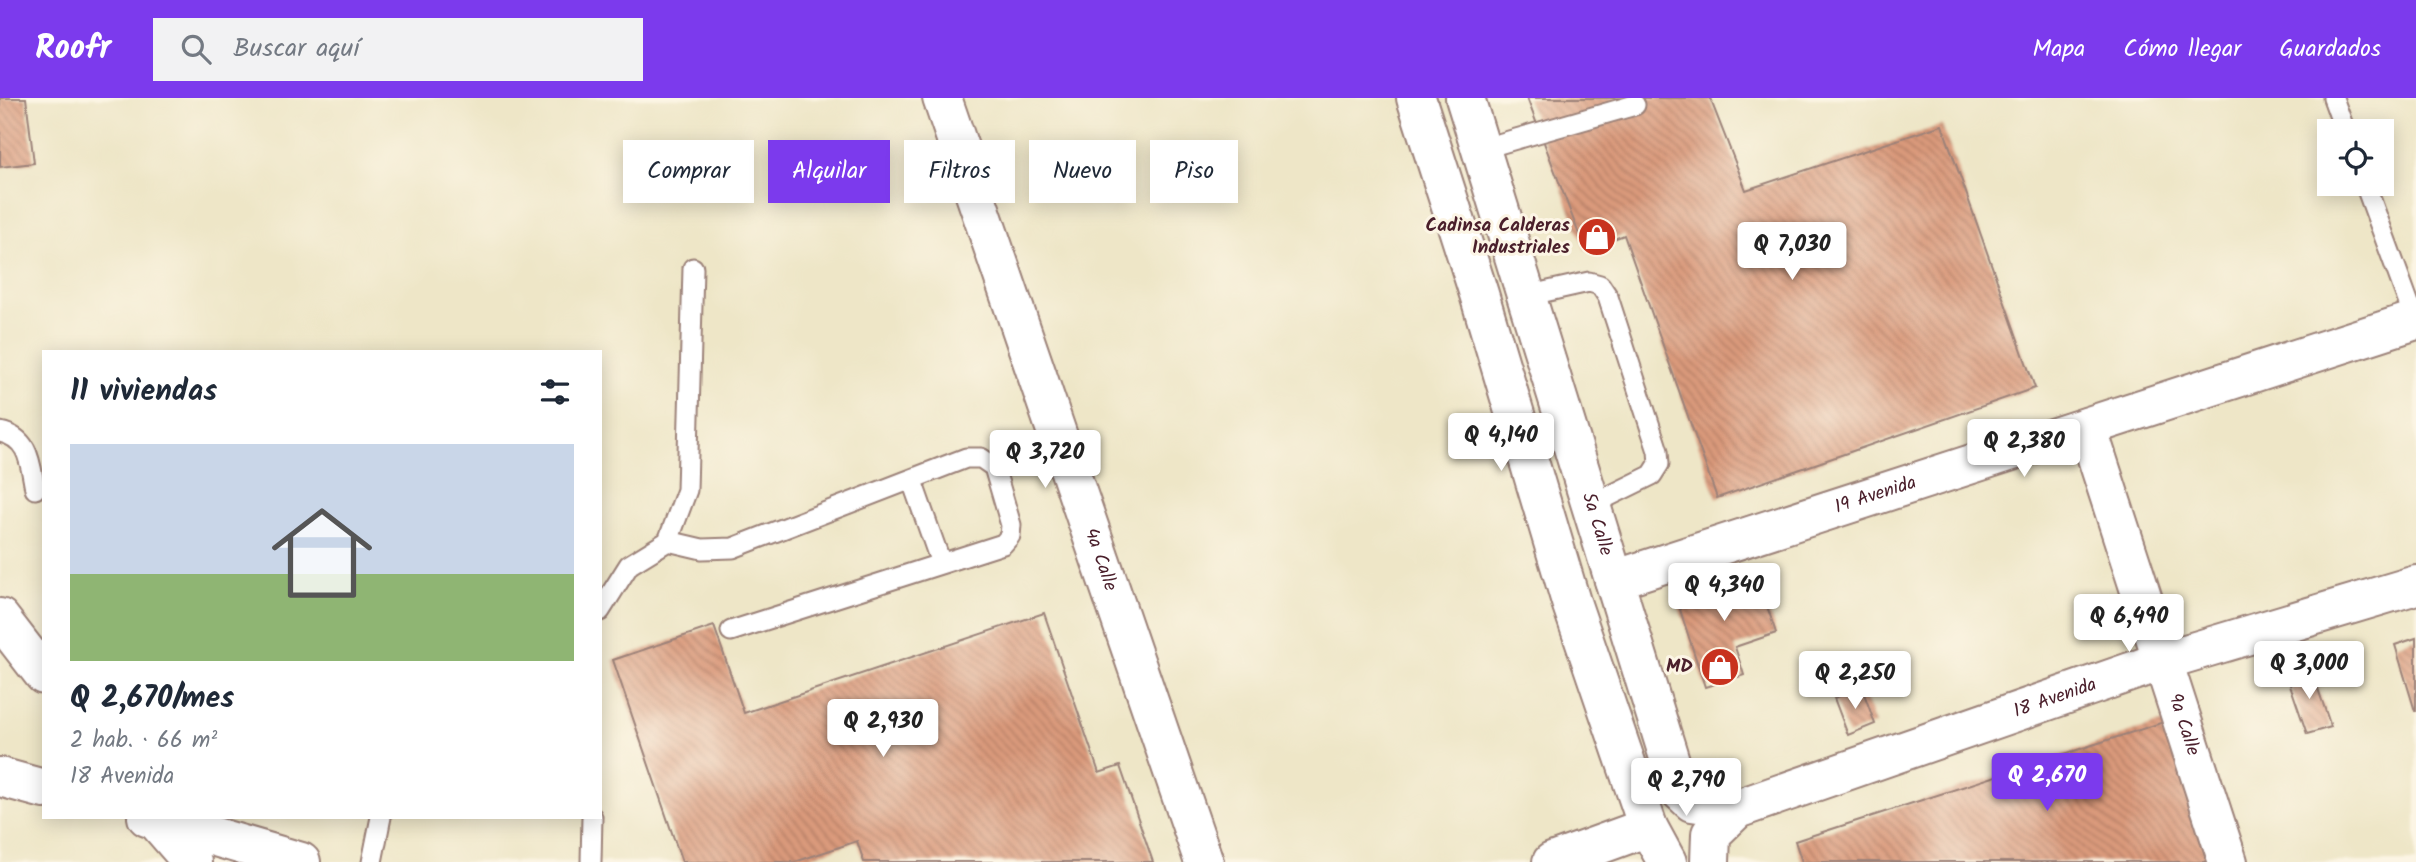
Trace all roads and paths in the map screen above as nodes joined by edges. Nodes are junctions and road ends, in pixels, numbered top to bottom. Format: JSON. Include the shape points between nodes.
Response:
{"nodes":[{"id":1,"x":942,"y":98,"type":"edge"},
{"id":2,"x":1416,"y":98,"type":"edge"},
{"id":3,"x":1465,"y":98,"type":"edge"},
{"id":4,"x":2333,"y":98,"type":"edge"},
{"id":5,"x":1636,"y":105,"type":"dead end"},
{"id":6,"x":2341,"y":119,"type":"edge"},
{"id":7,"x":1482,"y":149,"type":"junction"},
{"id":8,"x":2369,"y":196,"type":"edge"},
{"id":9,"x":693,"y":268,"type":"dead end"},
{"id":10,"x":1526,"y":296,"type":"junction"},
{"id":11,"x":2415,"y":320,"type":"edge"},
{"id":12,"x":2087,"y":427,"type":"junction"},
{"id":13,"x":0,"y":432,"type":"edge"},
{"id":14,"x":912,"y":481,"type":"junction"},
{"id":15,"x":35,"y":489,"type":"dead end"},
{"id":16,"x":1591,"y":505,"type":"junction"},
{"id":17,"x":668,"y":541,"type":"junction"},
{"id":18,"x":941,"y":563,"type":"junction"},
{"id":19,"x":1614,"y":580,"type":"junction"},
{"id":20,"x":2416,"y":585,"type":"edge"},
{"id":21,"x":602,"y":608,"type":"edge"},
{"id":22,"x":0,"y":618,"type":"edge"},
{"id":23,"x":731,"y":631,"type":"dead end"},
{"id":24,"x":2162,"y":661,"type":"junction"},
{"id":25,"x":42,"y":672,"type":"edge"},
{"id":26,"x":0,"y":777,"type":"edge"},
{"id":27,"x":42,"y":788,"type":"edge"},
{"id":28,"x":1737,"y":809,"type":"junction"},
{"id":29,"x":153,"y":819,"type":"edge"},
{"id":30,"x":155,"y":819,"type":"edge"},
{"id":31,"x":381,"y":819,"type":"edge"},
{"id":32,"x":592,"y":819,"type":"edge"},
{"id":33,"x":1648,"y":827,"type":"junction"},
{"id":34,"x":192,"y":862,"type":"edge"},
{"id":35,"x":301,"y":862,"type":"edge"},
{"id":36,"x":372,"y":862,"type":"edge"},
{"id":37,"x":591,"y":862,"type":"edge"},
{"id":38,"x":1204,"y":862,"type":"edge"},
{"id":39,"x":1552,"y":862,"type":"edge"},
{"id":40,"x":1667,"y":862,"type":"edge"},
{"id":41,"x":1710,"y":862,"type":"edge"},
{"id":42,"x":2228,"y":862,"type":"edge"}],
"edges":[{"from":1,"to":38,"type":"main road","name":"4a Calle"},
{"from":2,"to":33,"type":"main road","via":[[1570,602]]},
{"from":3,"to":7,"type":"main road","name":"5a Calle"},
{"from":4,"to":6,"type":"lane"},
{"from":5,"to":7,"type":"lane"},
{"from":7,"to":10,"type":"main road","name":"5a Calle"},
{"from":8,"to":11,"type":"lane"},
{"from":9,"to":17,"type":"lane","via":[[687,490]]},
{"from":10,"to":16,"type":"main road","name":"5a Calle"},
{"from":10,"to":16,"type":"lane","via":[[1589,282],[1600,285],[1608,297],[1658,451],[1659,464],[1652,475]]},
{"from":11,"to":12,"type":"main road","name":"19 Avenida"},
{"from":12,"to":19,"type":"main road","name":"19 Avenida"},
{"from":12,"to":24,"type":"main road","name":"9a Calle"},
{"from":13,"to":15,"type":"lane","via":[[11,434],[27,448]]},
{"from":14,"to":17,"type":"lane","via":[[733,548],[702,549]]},
{"from":14,"to":18,"type":"lane"},
{"from":14,"to":18,"type":"lane","via":[[966,458],[981,458],[994,467],[1012,525],[1010,536],[1003,544]]},
{"from":16,"to":19,"type":"main road","name":"5a Calle"},
{"from":17,"to":21,"type":"lane","via":[[629,565]]},
{"from":18,"to":23,"type":"lane"},
{"from":19,"to":28,"type":"main road","name":"5a Calle","via":[[1679,790],[1692,802]]},
{"from":20,"to":24,"type":"main road","name":"18 Avenida"},
{"from":22,"to":25,"type":"main road"},
{"from":24,"to":28,"type":"main road","name":"18 Avenida"},
{"from":24,"to":42,"type":"main road","name":"9a Calle"},
{"from":26,"to":27,"type":"main road"},
{"from":28,"to":41,"type":"main road","via":[[1711,834]]},
{"from":29,"to":34,"type":"main road"},
{"from":30,"to":35,"type":"main road"},
{"from":31,"to":36,"type":"lane"},
{"from":32,"to":37,"type":"lane"},
{"from":33,"to":39,"type":"main road"},
{"from":33,"to":40,"type":"main road"}]}
